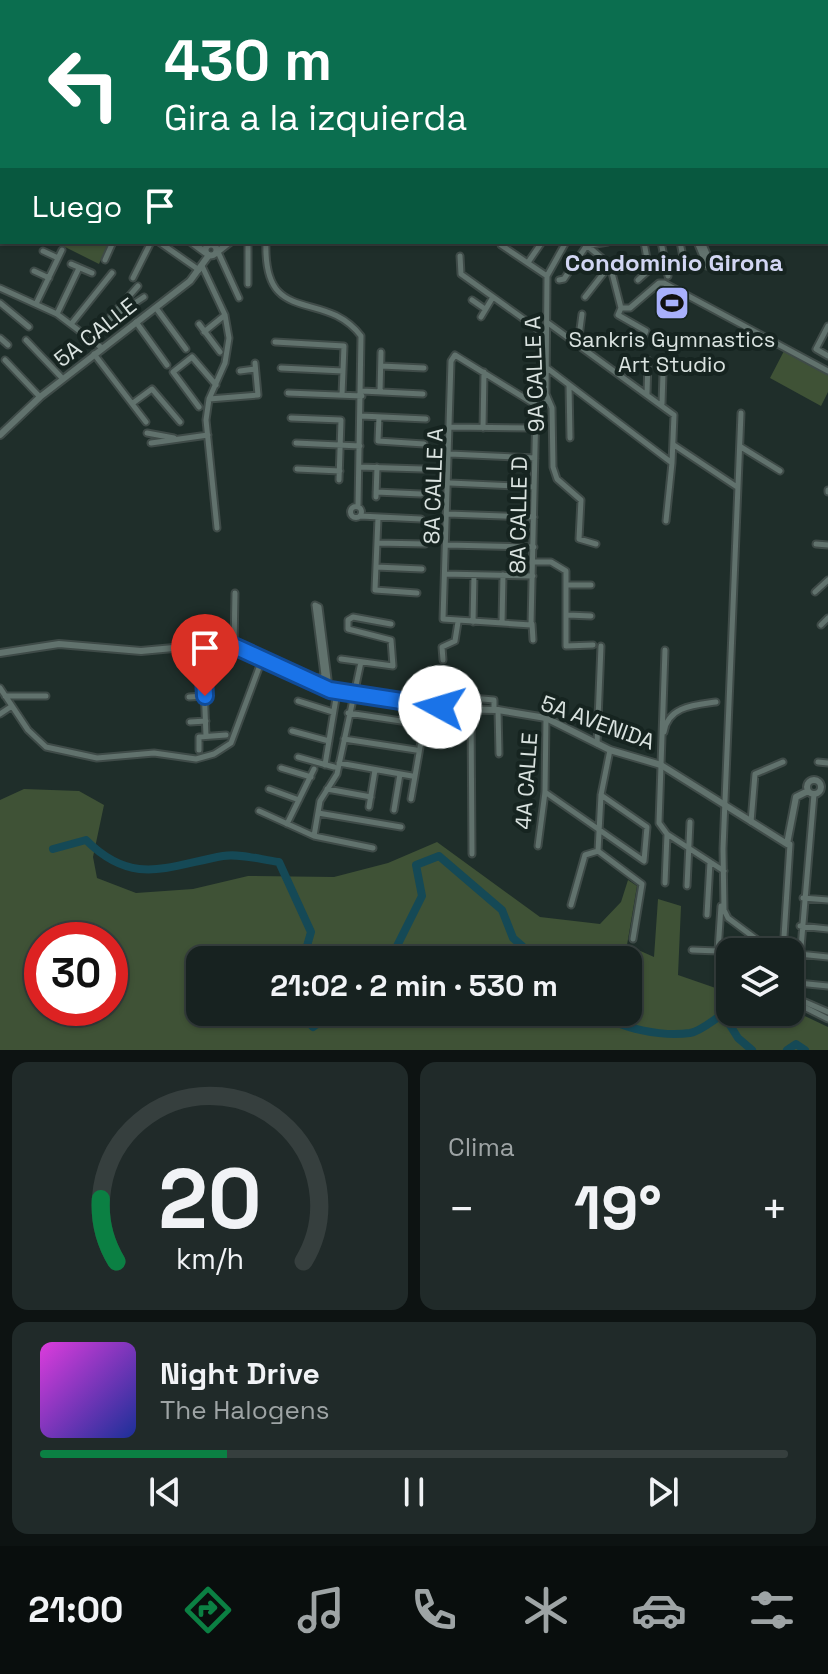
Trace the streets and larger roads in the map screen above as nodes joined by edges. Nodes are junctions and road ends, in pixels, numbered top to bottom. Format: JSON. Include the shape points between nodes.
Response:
{"nodes":[{"id":1,"x":112,"y":244,"type":"edge"},
{"id":2,"x":150,"y":244,"type":"edge"},
{"id":3,"x":162,"y":244,"type":"edge"},
{"id":4,"x":248,"y":244,"type":"edge"},
{"id":5,"x":266,"y":244,"type":"edge"},
{"id":6,"x":541,"y":244,"type":"edge"},
{"id":7,"x":565,"y":244,"type":"edge"},
{"id":8,"x":586,"y":244,"type":"edge"},
{"id":9,"x":644,"y":244,"type":"edge"},
{"id":10,"x":661,"y":244,"type":"edge"},
{"id":11,"x":680,"y":244,"type":"edge"},
{"id":12,"x":700,"y":244,"type":"edge"},
{"id":13,"x":501,"y":245,"type":"dead end"},
{"id":14,"x":210,"y":249,"type":"edge"},
{"id":15,"x":62,"y":250,"type":"dead end"},
{"id":16,"x":43,"y":251,"type":"dead end"},
{"id":17,"x":460,"y":256,"type":"dead end"},
{"id":18,"x":58,"y":258,"type":"junction"},
{"id":19,"x":105,"y":260,"type":"dead end"},
{"id":20,"x":529,"y":261,"type":"dead end"},
{"id":21,"x":71,"y":264,"type":"dead end"},
{"id":22,"x":610,"y":265,"type":"junction"},
{"id":23,"x":710,"y":266,"type":"dead end"},
{"id":24,"x":685,"y":267,"type":"dead end"},
{"id":25,"x":79,"y":268,"type":"junction"},
{"id":26,"x":200,"y":268,"type":"junction"},
{"id":27,"x":34,"y":271,"type":"dead end"},
{"id":28,"x":92,"y":273,"type":"dead end"},
{"id":29,"x":112,"y":273,"type":"dead end"},
{"id":30,"x":547,"y":276,"type":"junction"},
{"id":31,"x":668,"y":276,"type":"dead end"},
{"id":32,"x":49,"y":278,"type":"junction"},
{"id":33,"x":133,"y":278,"type":"dead end"},
{"id":34,"x":559,"y":280,"type":"dead end"},
{"id":35,"x":638,"y":280,"type":"dead end"},
{"id":36,"x":248,"y":284,"type":"dead end"},
{"id":37,"x":138,"y":286,"type":"dead end"},
{"id":38,"x":0,"y":288,"type":"edge"},
{"id":39,"x":7,"y":291,"type":"junction"},
{"id":40,"x":144,"y":297,"type":"dead end"},
{"id":41,"x":493,"y":297,"type":"junction"},
{"id":42,"x":585,"y":297,"type":"dead end"},
{"id":43,"x":239,"y":298,"type":"dead end"},
{"id":44,"x":472,"y":300,"type":"dead end"},
{"id":45,"x":0,"y":302,"type":"edge"},
{"id":46,"x":36,"y":304,"type":"junction"},
{"id":47,"x":156,"y":308,"type":"junction"},
{"id":48,"x":621,"y":308,"type":"junction"},
{"id":49,"x":485,"y":309,"type":"junction"},
{"id":50,"x":57,"y":314,"type":"junction"},
{"id":51,"x":582,"y":314,"type":"dead end"},
{"id":52,"x":225,"y":315,"type":"junction"},
{"id":53,"x":481,"y":317,"type":"dead end"},
{"id":54,"x":108,"y":320,"type":"junction"},
{"id":55,"x":136,"y":322,"type":"junction"},
{"id":56,"x":547,"y":322,"type":"junction"},
{"id":57,"x":72,"y":323,"type":"junction"},
{"id":58,"x":199,"y":324,"type":"dead end"},
{"id":59,"x":828,"y":326,"type":"edge"},
{"id":60,"x":29,"y":327,"type":"dead end"},
{"id":61,"x":204,"y":332,"type":"junction"},
{"id":62,"x":546,"y":335,"type":"junction"},
{"id":63,"x":0,"y":338,"type":"edge"},
{"id":64,"x":92,"y":338,"type":"junction"},
{"id":65,"x":26,"y":340,"type":"dead end"},
{"id":66,"x":275,"y":342,"type":"dead end"},
{"id":67,"x":578,"y":344,"type":"junction"},
{"id":68,"x":8,"y":345,"type":"dead end"},
{"id":69,"x":640,"y":345,"type":"dead end"},
{"id":70,"x":102,"y":348,"type":"junction"},
{"id":71,"x":186,"y":349,"type":"dead end"},
{"id":72,"x":220,"y":352,"type":"dead end"},
{"id":73,"x":381,"y":352,"type":"dead end"},
{"id":74,"x":94,"y":354,"type":"junction"},
{"id":75,"x":828,"y":356,"type":"edge"},
{"id":76,"x":5,"y":360,"type":"dead end"},
{"id":77,"x":648,"y":360,"type":"dead end"},
{"id":78,"x":167,"y":365,"type":"dead end"},
{"id":79,"x":381,"y":366,"type":"junction"},
{"id":80,"x":281,"y":368,"type":"dead end"},
{"id":81,"x":424,"y":368,"type":"dead end"},
{"id":82,"x":546,"y":368,"type":"junction"},
{"id":83,"x":240,"y":371,"type":"dead end"},
{"id":84,"x":343,"y":371,"type":"junction"},
{"id":85,"x":484,"y":371,"type":"junction"},
{"id":86,"x":828,"y":371,"type":"edge"},
{"id":87,"x":663,"y":373,"type":"dead end"},
{"id":88,"x":63,"y":379,"type":"junction"},
{"id":89,"x":216,"y":385,"type":"junction"},
{"id":90,"x":569,"y":385,"type":"junction"},
{"id":91,"x":380,"y":392,"type":"junction"},
{"id":92,"x":288,"y":393,"type":"dead end"},
{"id":93,"x":362,"y":394,"type":"junction"},
{"id":94,"x":423,"y":394,"type":"dead end"},
{"id":95,"x":342,"y":395,"type":"junction"},
{"id":96,"x":647,"y":395,"type":"junction"},
{"id":97,"x":40,"y":397,"type":"junction"},
{"id":98,"x":547,"y":398,"type":"junction"},
{"id":99,"x":209,"y":399,"type":"junction"},
{"id":100,"x":133,"y":403,"type":"junction"},
{"id":101,"x":662,"y":405,"type":"junction"},
{"id":102,"x":199,"y":407,"type":"dead end"},
{"id":103,"x":535,"y":408,"type":"junction"},
{"id":104,"x":741,"y":413,"type":"dead end"},
{"id":105,"x":361,"y":416,"type":"junction"},
{"id":106,"x":379,"y":417,"type":"junction"},
{"id":107,"x":291,"y":418,"type":"dead end"},
{"id":108,"x":426,"y":419,"type":"dead end"},
{"id":109,"x":146,"y":422,"type":"dead end"},
{"id":110,"x":180,"y":422,"type":"dead end"},
{"id":111,"x":451,"y":427,"type":"junction"},
{"id":112,"x":483,"y":428,"type":"junction"},
{"id":113,"x":535,"y":428,"type":"junction"},
{"id":114,"x":147,"y":433,"type":"dead end"},
{"id":115,"x":0,"y":435,"type":"edge"},
{"id":116,"x":208,"y":435,"type":"junction"},
{"id":117,"x":570,"y":438,"type":"dead end"},
{"id":118,"x":178,"y":439,"type":"junction"},
{"id":119,"x":151,"y":443,"type":"dead end"},
{"id":120,"x":296,"y":443,"type":"dead end"},
{"id":121,"x":424,"y":444,"type":"dead end"},
{"id":122,"x":674,"y":445,"type":"junction"},
{"id":123,"x":340,"y":446,"type":"junction"},
{"id":124,"x":360,"y":446,"type":"junction"},
{"id":125,"x":740,"y":446,"type":"junction"},
{"id":126,"x":450,"y":454,"type":"junction"},
{"id":127,"x":535,"y":458,"type":"junction"},
{"id":128,"x":672,"y":463,"type":"junction"},
{"id":129,"x":359,"y":467,"type":"junction"},
{"id":130,"x":377,"y":467,"type":"junction"},
{"id":131,"x":297,"y":469,"type":"dead end"},
{"id":132,"x":423,"y":469,"type":"dead end"},
{"id":133,"x":340,"y":471,"type":"junction"},
{"id":134,"x":780,"y":471,"type":"dead end"},
{"id":135,"x":339,"y":480,"type":"dead end"},
{"id":136,"x":450,"y":483,"type":"junction"},
{"id":137,"x":534,"y":487,"type":"junction"},
{"id":138,"x":738,"y":487,"type":"junction"},
{"id":139,"x":421,"y":494,"type":"dead end"},
{"id":140,"x":448,"y":514,"type":"junction"},
{"id":141,"x":534,"y":517,"type":"junction"},
{"id":142,"x":378,"y":518,"type":"junction"},
{"id":143,"x":421,"y":519,"type":"dead end"},
{"id":144,"x":666,"y":521,"type":"dead end"},
{"id":145,"x":217,"y":528,"type":"dead end"},
{"id":146,"x":377,"y":543,"type":"junction"},
{"id":147,"x":425,"y":544,"type":"dead end"},
{"id":148,"x":596,"y":544,"type":"dead end"},
{"id":149,"x":816,"y":544,"type":"dead end"},
{"id":150,"x":447,"y":545,"type":"junction"},
{"id":151,"x":828,"y":545,"type":"edge"},
{"id":152,"x":534,"y":547,"type":"junction"},
{"id":153,"x":534,"y":562,"type":"junction"},
{"id":154,"x":375,"y":567,"type":"junction"},
{"id":155,"x":422,"y":569,"type":"dead end"},
{"id":156,"x":445,"y":574,"type":"junction"},
{"id":157,"x":474,"y":575,"type":"junction"},
{"id":158,"x":503,"y":575,"type":"junction"},
{"id":159,"x":533,"y":576,"type":"junction"},
{"id":160,"x":828,"y":580,"type":"edge"},
{"id":161,"x":568,"y":585,"type":"junction"},
{"id":162,"x":591,"y":585,"type":"dead end"},
{"id":163,"x":815,"y":592,"type":"dead end"},
{"id":164,"x":235,"y":593,"type":"dead end"},
{"id":165,"x":417,"y":593,"type":"dead end"},
{"id":166,"x":568,"y":615,"type":"junction"},
{"id":167,"x":591,"y":616,"type":"dead end"},
{"id":168,"x":828,"y":618,"type":"edge"},
{"id":169,"x":458,"y":622,"type":"junction"},
{"id":170,"x":473,"y":622,"type":"junction"},
{"id":171,"x":502,"y":623,"type":"junction"},
{"id":172,"x":391,"y":624,"type":"dead end"},
{"id":173,"x":532,"y":624,"type":"junction"},
{"id":174,"x":821,"y":625,"type":"dead end"},
{"id":175,"x":533,"y":640,"type":"dead end"},
{"id":176,"x":593,"y":645,"type":"dead end"},
{"id":177,"x":185,"y":646,"type":"junction"},
{"id":178,"x":234,"y":646,"type":"junction"},
{"id":179,"x":601,"y":646,"type":"dead end"},
{"id":180,"x":665,"y":650,"type":"dead end"},
{"id":181,"x":0,"y":653,"type":"edge"},
{"id":182,"x":263,"y":657,"type":"junction"},
{"id":183,"x":341,"y":659,"type":"dead end"},
{"id":184,"x":443,"y":660,"type":"dead end"},
{"id":185,"x":361,"y":662,"type":"junction"},
{"id":186,"x":204,"y":672,"type":"junction"},
{"id":187,"x":188,"y":673,"type":"dead end"},
{"id":188,"x":302,"y":677,"type":"junction"},
{"id":189,"x":466,"y":681,"type":"dead end"},
{"id":190,"x":0,"y":688,"type":"edge"},
{"id":191,"x":337,"y":692,"type":"junction"},
{"id":192,"x":351,"y":693,"type":"junction"},
{"id":193,"x":5,"y":696,"type":"junction"},
{"id":194,"x":46,"y":696,"type":"dead end"},
{"id":195,"x":205,"y":696,"type":"junction"},
{"id":196,"x":189,"y":697,"type":"dead end"},
{"id":197,"x":441,"y":697,"type":"junction"},
{"id":198,"x":298,"y":701,"type":"dead end"},
{"id":199,"x":716,"y":702,"type":"dead end"},
{"id":200,"x":12,"y":706,"type":"junction"},
{"id":201,"x":427,"y":707,"type":"junction"},
{"id":202,"x":440,"y":709,"type":"junction"},
{"id":203,"x":471,"y":709,"type":"junction"},
{"id":204,"x":496,"y":710,"type":"junction"},
{"id":205,"x":333,"y":712,"type":"junction"},
{"id":206,"x":348,"y":713,"type":"junction"},
{"id":207,"x":0,"y":714,"type":"edge"},
{"id":208,"x":546,"y":718,"type":"junction"},
{"id":209,"x":206,"y":721,"type":"junction"},
{"id":210,"x":190,"y":722,"type":"dead end"},
{"id":211,"x":421,"y":724,"type":"dead end"},
{"id":212,"x":292,"y":731,"type":"dead end"},
{"id":213,"x":226,"y":735,"type":"dead end"},
{"id":214,"x":206,"y":736,"type":"junction"},
{"id":215,"x":344,"y":739,"type":"junction"},
{"id":216,"x":329,"y":741,"type":"junction"},
{"id":217,"x":597,"y":744,"type":"junction"},
{"id":218,"x":199,"y":750,"type":"dead end"},
{"id":219,"x":416,"y":750,"type":"dead end"},
{"id":220,"x":610,"y":750,"type":"junction"},
{"id":221,"x":499,"y":754,"type":"dead end"},
{"id":222,"x":298,"y":757,"type":"dead end"},
{"id":223,"x":783,"y":762,"type":"dead end"},
{"id":224,"x":818,"y":762,"type":"dead end"},
{"id":225,"x":828,"y":763,"type":"edge"},
{"id":226,"x":325,"y":765,"type":"junction"},
{"id":227,"x":337,"y":765,"type":"junction"},
{"id":228,"x":661,"y":765,"type":"junction"},
{"id":229,"x":281,"y":768,"type":"dead end"},
{"id":230,"x":314,"y":769,"type":"dead end"},
{"id":231,"x":375,"y":770,"type":"junction"},
{"id":232,"x":400,"y":774,"type":"junction"},
{"id":233,"x":412,"y":776,"type":"dead end"},
{"id":234,"x":311,"y":777,"type":"junction"},
{"id":235,"x":269,"y":789,"type":"dead end"},
{"id":236,"x":327,"y":789,"type":"junction"},
{"id":237,"x":818,"y":789,"type":"edge"},
{"id":238,"x":545,"y":792,"type":"junction"},
{"id":239,"x":601,"y":795,"type":"junction"},
{"id":240,"x":371,"y":797,"type":"junction"},
{"id":241,"x":411,"y":799,"type":"dead end"},
{"id":242,"x":299,"y":800,"type":"junction"},
{"id":243,"x":726,"y":806,"type":"junction"},
{"id":244,"x":369,"y":807,"type":"dead end"},
{"id":245,"x":394,"y":810,"type":"dead end"},
{"id":246,"x":259,"y":811,"type":"dead end"},
{"id":247,"x":318,"y":813,"type":"junction"},
{"id":248,"x":690,"y":822,"type":"dead end"},
{"id":249,"x":751,"y":822,"type":"junction"},
{"id":250,"x":287,"y":824,"type":"junction"},
{"id":251,"x":401,"y":827,"type":"dead end"},
{"id":252,"x":598,"y":832,"type":"junction"},
{"id":253,"x":667,"y":834,"type":"junction"},
{"id":254,"x":314,"y":836,"type":"junction"},
{"id":255,"x":790,"y":844,"type":"junction"},
{"id":256,"x":538,"y":846,"type":"dead end"},
{"id":257,"x":688,"y":847,"type":"junction"},
{"id":258,"x":373,"y":848,"type":"dead end"},
{"id":259,"x":598,"y":851,"type":"junction"},
{"id":260,"x":472,"y":854,"type":"dead end"},
{"id":261,"x":710,"y":862,"type":"junction"},
{"id":262,"x":724,"y":871,"type":"junction"},
{"id":263,"x":665,"y":883,"type":"dead end"},
{"id":264,"x":687,"y":886,"type":"dead end"},
{"id":265,"x":724,"y":893,"type":"junction"},
{"id":266,"x":803,"y":898,"type":"junction"},
{"id":267,"x":828,"y":900,"type":"edge"},
{"id":268,"x":571,"y":905,"type":"dead end"},
{"id":269,"x":707,"y":915,"type":"dead end"},
{"id":270,"x":800,"y":926,"type":"junction"},
{"id":271,"x":828,"y":929,"type":"edge"},
{"id":272,"x":755,"y":938,"type":"edge"},
{"id":273,"x":784,"y":938,"type":"edge"},
{"id":274,"x":800,"y":938,"type":"edge"},
{"id":275,"x":633,"y":939,"type":"dead end"},
{"id":276,"x":692,"y":950,"type":"dead end"},
{"id":277,"x":804,"y":955,"type":"edge"},
{"id":278,"x":828,"y":957,"type":"edge"},
{"id":279,"x":804,"y":984,"type":"edge"},
{"id":280,"x":828,"y":986,"type":"edge"},
{"id":281,"x":804,"y":1002,"type":"edge"},
{"id":282,"x":804,"y":1007,"type":"edge"},
{"id":283,"x":828,"y":1012,"type":"edge"},
{"id":284,"x":828,"y":1019,"type":"edge"}],
"edges":[{"from":1,"to":19,"type":"street"},
{"from":2,"to":33,"type":"street"},
{"from":3,"to":26,"type":"street"},
{"from":4,"to":36,"type":"street"},
{"from":5,"to":93,"type":"street","via":[[267,275],[275,291],[358,332]]},
{"from":6,"to":20,"type":"street"},
{"from":7,"to":30,"type":"street","name":"9A CALLE A"},
{"from":8,"to":22,"type":"street"},
{"from":8,"to":34,"type":"street"},
{"from":9,"to":35,"type":"street","via":[[649,270]]},
{"from":10,"to":31,"type":"street"},
{"from":11,"to":24,"type":"street"},
{"from":12,"to":23,"type":"street"},
{"from":13,"to":30,"type":"street"},
{"from":14,"to":26,"type":"street","name":"5A CALLE"},
{"from":14,"to":43,"type":"street"},
{"from":15,"to":18,"type":"street"},
{"from":16,"to":18,"type":"street"},
{"from":17,"to":41,"type":"street","via":[[461,274]]},
{"from":18,"to":32,"type":"street"},
{"from":21,"to":25,"type":"street"},
{"from":22,"to":42,"type":"street"},
{"from":22,"to":48,"type":"street"},
{"from":25,"to":28,"type":"street"},
{"from":25,"to":50,"type":"street"},
{"from":26,"to":47,"type":"street","name":"5A CALLE"},
{"from":26,"to":52,"type":"street"},
{"from":27,"to":32,"type":"street"},
{"from":29,"to":57,"type":"street"},
{"from":30,"to":56,"type":"street","name":"9A CALLE A"},
{"from":32,"to":46,"type":"street"},
{"from":37,"to":54,"type":"street"},
{"from":38,"to":39,"type":"street"},
{"from":39,"to":45,"type":"street"},
{"from":39,"to":46,"type":"street"},
{"from":40,"to":54,"type":"street"},
{"from":41,"to":49,"type":"street"},
{"from":41,"to":62,"type":"street"},
{"from":44,"to":49,"type":"street"},
{"from":45,"to":60,"type":"street"},
{"from":46,"to":50,"type":"street"},
{"from":47,"to":55,"type":"street","name":"5A CALLE"},
{"from":47,"to":71,"type":"street"},
{"from":48,"to":69,"type":"street","via":[[618,315],[646,331]]},
{"from":48,"to":86,"type":"street","via":[[630,308],[664,283]]},
{"from":49,"to":53,"type":"street"},
{"from":50,"to":57,"type":"street"},
{"from":51,"to":67,"type":"street"},
{"from":52,"to":61,"type":"street"},
{"from":52,"to":89,"type":"street","via":[[228,352]]},
{"from":54,"to":64,"type":"street"},
{"from":55,"to":70,"type":"street","name":"5A CALLE"},
{"from":55,"to":78,"type":"street"},
{"from":56,"to":62,"type":"street","name":"9A CALLE A"},
{"from":56,"to":67,"type":"street"},
{"from":57,"to":64,"type":"street"},
{"from":58,"to":61,"type":"street"},
{"from":59,"to":75,"type":"street","via":[[816,349]]},
{"from":61,"to":72,"type":"street"},
{"from":62,"to":82,"type":"street","name":"9A CALLE A"},
{"from":63,"to":68,"type":"street"},
{"from":64,"to":70,"type":"street"},
{"from":65,"to":88,"type":"street"},
{"from":66,"to":84,"type":"street","via":[[344,346]]},
{"from":67,"to":96,"type":"street"},
{"from":70,"to":74,"type":"street","name":"5A CALLE"},
{"from":73,"to":79,"type":"street"},
{"from":74,"to":88,"type":"street","name":"5A CALLE"},
{"from":74,"to":100,"type":"street"},
{"from":76,"to":97,"type":"street"},
{"from":77,"to":96,"type":"street"},
{"from":79,"to":81,"type":"street"},
{"from":79,"to":91,"type":"street"},
{"from":80,"to":84,"type":"street"},
{"from":82,"to":90,"type":"street"},
{"from":82,"to":98,"type":"street","name":"9A CALLE A"},
{"from":83,"to":99,"type":"street","via":[[255,366],[259,393]]},
{"from":84,"to":95,"type":"street"},
{"from":85,"to":103,"type":"street"},
{"from":85,"to":111,"type":"street","name":"8A CALLE A","via":[[455,355],[451,361]]},
{"from":85,"to":112,"type":"street"},
{"from":87,"to":101,"type":"street"},
{"from":88,"to":97,"type":"street","name":"5A CALLE"},
{"from":89,"to":99,"type":"street"},
{"from":89,"to":102,"type":"street","via":[[192,357],[173,372]]},
{"from":90,"to":117,"type":"street"},
{"from":90,"to":128,"type":"street"},
{"from":91,"to":93,"type":"street"},
{"from":91,"to":94,"type":"street"},
{"from":92,"to":95,"type":"street"},
{"from":93,"to":95,"type":"street"},
{"from":93,"to":105,"type":"street"},
{"from":96,"to":101,"type":"street"},
{"from":97,"to":115,"type":"street","name":"5A CALLE"},
{"from":98,"to":103,"type":"street"},
{"from":98,"to":148,"type":"street","name":"9A CALLE A","via":[[557,479],[581,500],[579,539]]},
{"from":99,"to":116,"type":"street"},
{"from":100,"to":109,"type":"street"},
{"from":100,"to":110,"type":"street","via":[[152,389]]},
{"from":101,"to":122,"type":"street","via":[[674,415]]},
{"from":103,"to":113,"type":"street","name":"8A CALLE D"},
{"from":104,"to":125,"type":"street"},
{"from":105,"to":106,"type":"street"},
{"from":105,"to":124,"type":"street"},
{"from":106,"to":108,"type":"street"},
{"from":106,"to":121,"type":"street","via":[[378,441]]},
{"from":107,"to":123,"type":"street","via":[[341,420]]},
{"from":111,"to":112,"type":"street"},
{"from":111,"to":126,"type":"street","name":"8A CALLE A"},
{"from":112,"to":113,"type":"street"},
{"from":113,"to":127,"type":"street","name":"8A CALLE D"},
{"from":114,"to":118,"type":"street"},
{"from":116,"to":118,"type":"street"},
{"from":116,"to":145,"type":"street"},
{"from":118,"to":119,"type":"street"},
{"from":120,"to":123,"type":"street"},
{"from":122,"to":128,"type":"street"},
{"from":122,"to":138,"type":"street"},
{"from":123,"to":124,"type":"street"},
{"from":123,"to":133,"type":"street"},
{"from":124,"to":129,"type":"street"},
{"from":125,"to":134,"type":"street"},
{"from":125,"to":138,"type":"street"},
{"from":126,"to":127,"type":"street"},
{"from":126,"to":136,"type":"street","name":"8A CALLE A"},
{"from":127,"to":137,"type":"street","name":"8A CALLE D"},
{"from":128,"to":144,"type":"street"},
{"from":129,"to":130,"type":"street"},
{"from":129,"to":142,"type":"street","via":[[360,516]]},
{"from":130,"to":132,"type":"street"},
{"from":130,"to":139,"type":"street","via":[[376,495]]},
{"from":131,"to":133,"type":"street"},
{"from":133,"to":135,"type":"street"},
{"from":136,"to":137,"type":"street"},
{"from":136,"to":140,"type":"street","name":"8A CALLE A"},
{"from":137,"to":141,"type":"street","name":"8A CALLE D"},
{"from":138,"to":243,"type":"street"},
{"from":140,"to":141,"type":"street"},
{"from":140,"to":150,"type":"street","name":"8A CALLE A"},
{"from":141,"to":152,"type":"street","name":"8A CALLE D"},
{"from":142,"to":143,"type":"street"},
{"from":142,"to":146,"type":"street"},
{"from":146,"to":147,"type":"street"},
{"from":146,"to":154,"type":"street"},
{"from":149,"to":151,"type":"street"},
{"from":150,"to":152,"type":"street"},
{"from":150,"to":156,"type":"street","name":"8A CALLE A"},
{"from":152,"to":153,"type":"street","name":"8A CALLE D"},
{"from":153,"to":159,"type":"street","name":"8A CALLE D"},
{"from":153,"to":161,"type":"street","via":[[561,566]]},
{"from":154,"to":155,"type":"street"},
{"from":154,"to":165,"type":"street","via":[[375,590]]},
{"from":156,"to":157,"type":"street"},
{"from":156,"to":169,"type":"street","name":"8A CALLE A","via":[[444,620]]},
{"from":157,"to":158,"type":"street"},
{"from":157,"to":170,"type":"street"},
{"from":158,"to":159,"type":"street"},
{"from":158,"to":171,"type":"street"},
{"from":159,"to":173,"type":"street","name":"8A CALLE D"},
{"from":160,"to":163,"type":"street"},
{"from":161,"to":162,"type":"street"},
{"from":161,"to":166,"type":"street"},
{"from":164,"to":178,"type":"street"},
{"from":166,"to":167,"type":"street"},
{"from":166,"to":176,"type":"street","via":[[566,646]]},
{"from":168,"to":174,"type":"street"},
{"from":169,"to":170,"type":"street"},
{"from":169,"to":184,"type":"street","via":[[455,641],[442,647]]},
{"from":170,"to":171,"type":"street"},
{"from":171,"to":173,"type":"street"},
{"from":172,"to":185,"type":"street","via":[[349,618],[350,632],[393,643],[391,667]]},
{"from":173,"to":175,"type":"street","name":"8A CALLE D"},
{"from":177,"to":178,"type":"street","name":"5A AVENIDA"},
{"from":177,"to":181,"type":"street","name":"5A AVENIDA","via":[[141,651],[59,644]]},
{"from":177,"to":186,"type":"street","via":[[190,657],[203,659]]},
{"from":178,"to":182,"type":"street","name":"5A AVENIDA"},
{"from":179,"to":217,"type":"street"},
{"from":180,"to":228,"type":"street"},
{"from":182,"to":188,"type":"street","name":"5A AVENIDA"},
{"from":182,"to":200,"type":"street","via":[[231,743],[196,759],[154,753],[78,756],[46,747]]},
{"from":183,"to":185,"type":"street"},
{"from":185,"to":192,"type":"street"},
{"from":186,"to":187,"type":"street"},
{"from":186,"to":195,"type":"street"},
{"from":188,"to":188,"type":"street","via":[[324,675],[313,608],[317,605],[328,679]]},
{"from":188,"to":191,"type":"street","name":"5A AVENIDA"},
{"from":189,"to":197,"type":"street","via":[[442,682]]},
{"from":190,"to":193,"type":"street"},
{"from":191,"to":192,"type":"street","name":"5A AVENIDA"},
{"from":191,"to":205,"type":"street"},
{"from":192,"to":201,"type":"street","name":"5A AVENIDA"},
{"from":192,"to":206,"type":"street"},
{"from":193,"to":194,"type":"street"},
{"from":193,"to":200,"type":"street"},
{"from":195,"to":196,"type":"street"},
{"from":195,"to":209,"type":"street"},
{"from":197,"to":202,"type":"street"},
{"from":197,"to":204,"type":"street","via":[[494,700]]},
{"from":198,"to":205,"type":"street"},
{"from":199,"to":228,"type":"street","via":[[686,707],[671,717]]},
{"from":200,"to":207,"type":"street"},
{"from":201,"to":202,"type":"street","name":"5A AVENIDA"},
{"from":201,"to":241,"type":"street"},
{"from":202,"to":203,"type":"street","name":"5A AVENIDA"},
{"from":203,"to":204,"type":"street","name":"5A AVENIDA"},
{"from":203,"to":260,"type":"street"},
{"from":204,"to":208,"type":"street","name":"5A AVENIDA"},
{"from":204,"to":221,"type":"street"},
{"from":205,"to":216,"type":"street"},
{"from":206,"to":211,"type":"street"},
{"from":206,"to":215,"type":"street"},
{"from":208,"to":217,"type":"street","name":"5A AVENIDA"},
{"from":208,"to":238,"type":"street","name":"4A CALLE"},
{"from":209,"to":210,"type":"street"},
{"from":209,"to":214,"type":"street"},
{"from":212,"to":216,"type":"street"},
{"from":213,"to":214,"type":"street"},
{"from":214,"to":218,"type":"street","via":[[199,738]]},
{"from":215,"to":219,"type":"street"},
{"from":215,"to":227,"type":"street"},
{"from":216,"to":226,"type":"street"},
{"from":217,"to":220,"type":"street","name":"5A AVENIDA"},
{"from":220,"to":228,"type":"street","name":"5A AVENIDA"},
{"from":220,"to":239,"type":"street"},
{"from":222,"to":226,"type":"street"},
{"from":223,"to":249,"type":"street","via":[[755,774]]},
{"from":224,"to":225,"type":"street"},
{"from":226,"to":227,"type":"street"},
{"from":227,"to":231,"type":"street"},
{"from":227,"to":236,"type":"street"},
{"from":228,"to":243,"type":"street","name":"5A AVENIDA"},
{"from":228,"to":253,"type":"street","via":[[659,823]]},
{"from":229,"to":234,"type":"street"},
{"from":230,"to":234,"type":"street"},
{"from":231,"to":232,"type":"street"},
{"from":231,"to":240,"type":"street"},
{"from":232,"to":233,"type":"street"},
{"from":232,"to":245,"type":"street"},
{"from":234,"to":242,"type":"street"},
{"from":235,"to":242,"type":"street"},
{"from":236,"to":240,"type":"street"},
{"from":236,"to":247,"type":"street"},
{"from":237,"to":255,"type":"street","via":[[796,793]]},
{"from":237,"to":266,"type":"street"},
{"from":238,"to":252,"type":"street"},
{"from":238,"to":256,"type":"street","name":"4A CALLE"},
{"from":239,"to":252,"type":"street"},
{"from":239,"to":252,"type":"street","via":[[647,827],[646,858],[641,860]]},
{"from":240,"to":244,"type":"street"},
{"from":242,"to":250,"type":"street"},
{"from":243,"to":249,"type":"street","name":"5A AVENIDA"},
{"from":243,"to":262,"type":"street"},
{"from":246,"to":250,"type":"street"},
{"from":247,"to":251,"type":"street"},
{"from":247,"to":254,"type":"street"},
{"from":248,"to":257,"type":"street"},
{"from":249,"to":255,"type":"street","name":"5A AVENIDA"},
{"from":250,"to":254,"type":"street"},
{"from":252,"to":259,"type":"street"},
{"from":253,"to":257,"type":"street"},
{"from":253,"to":263,"type":"street"},
{"from":254,"to":258,"type":"street"},
{"from":255,"to":273,"type":"street"},
{"from":257,"to":261,"type":"street"},
{"from":257,"to":264,"type":"street"},
{"from":259,"to":268,"type":"street","via":[[585,855]]},
{"from":259,"to":275,"type":"street","via":[[642,884]]},
{"from":261,"to":262,"type":"street"},
{"from":261,"to":269,"type":"street"},
{"from":262,"to":265,"type":"street"},
{"from":265,"to":272,"type":"street","via":[[728,918]]},
{"from":265,"to":276,"type":"street","via":[[718,951]]},
{"from":266,"to":267,"type":"street"},
{"from":266,"to":270,"type":"street"},
{"from":270,"to":271,"type":"street"},
{"from":270,"to":274,"type":"street"},
{"from":277,"to":278,"type":"street"},
{"from":279,"to":280,"type":"street"},
{"from":281,"to":283,"type":"street"},
{"from":282,"to":284,"type":"street"}]}
